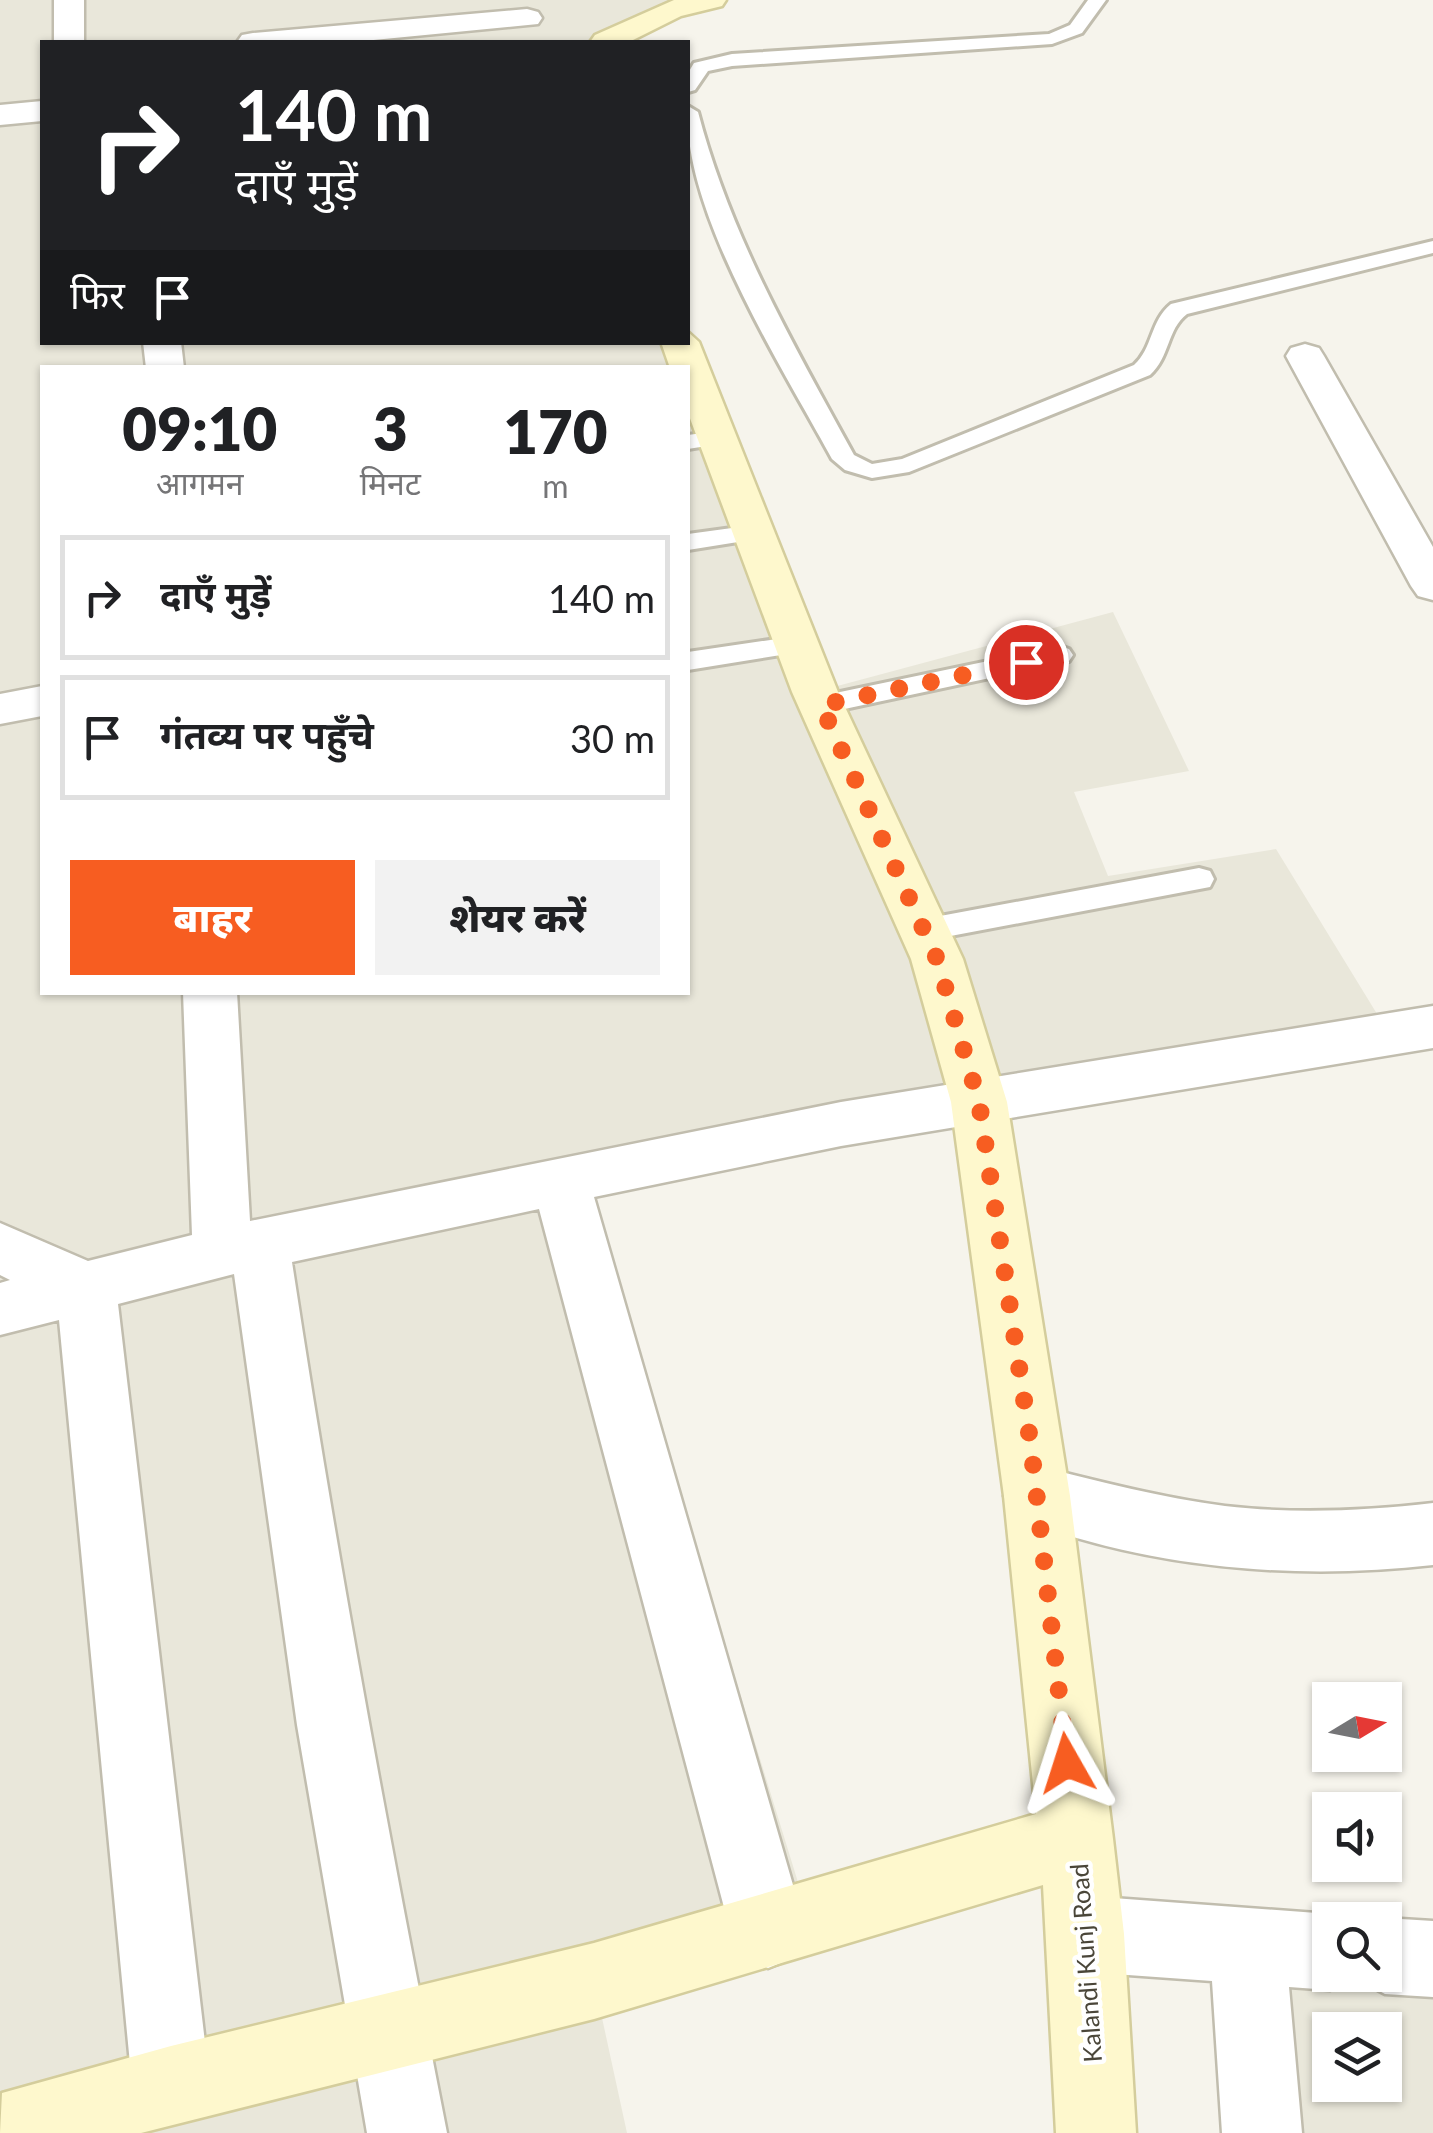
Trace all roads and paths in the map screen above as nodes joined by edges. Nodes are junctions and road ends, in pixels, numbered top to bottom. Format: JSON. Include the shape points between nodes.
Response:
{"nodes":[{"id":1,"x":68,"y":0,"type":"edge"},
{"id":2,"x":712,"y":0,"type":"edge"},
{"id":3,"x":1097,"y":0,"type":"edge"},
{"id":4,"x":674,"y":4,"type":"edge"},
{"id":5,"x":527,"y":20,"type":"edge"},
{"id":6,"x":70,"y":40,"type":"edge"},
{"id":7,"x":277,"y":40,"type":"edge"},
{"id":8,"x":610,"y":40,"type":"edge"},
{"id":9,"x":690,"y":83,"type":"edge"},
{"id":10,"x":40,"y":111,"type":"edge"},
{"id":11,"x":0,"y":115,"type":"edge"},
{"id":12,"x":690,"y":119,"type":"edge"},
{"id":13,"x":1433,"y":247,"type":"edge"},
{"id":14,"x":1304,"y":356,"type":"dead end"},
{"id":15,"x":690,"y":387,"type":"edge"},
{"id":16,"x":702,"y":440,"type":"edge"},
{"id":17,"x":754,"y":533,"type":"junction"},
{"id":18,"x":690,"y":542,"type":"edge"},
{"id":19,"x":1433,"y":586,"type":"edge"},
{"id":20,"x":1060,"y":654,"type":"dead end"},
{"id":21,"x":690,"y":661,"type":"edge"},
{"id":22,"x":811,"y":681,"type":"junction"},
{"id":23,"x":40,"y":701,"type":"edge"},
{"id":24,"x":0,"y":709,"type":"edge"},
{"id":25,"x":1200,"y":879,"type":"dead end"},
{"id":26,"x":924,"y":930,"type":"junction"},
{"id":27,"x":210,"y":995,"type":"edge"},
{"id":28,"x":1433,"y":1027,"type":"edge"},
{"id":29,"x":979,"y":1102,"type":"junction"},
{"id":30,"x":562,"y":1182,"type":"junction"},
{"id":31,"x":0,"y":1248,"type":"edge"},
{"id":32,"x":241,"y":1248,"type":"junction"},
{"id":33,"x":86,"y":1288,"type":"junction"},
{"id":34,"x":0,"y":1308,"type":"edge"},
{"id":35,"x":1037,"y":1496,"type":"junction"},
{"id":36,"x":1433,"y":1534,"type":"edge"},
{"id":37,"x":1076,"y":1839,"type":"junction"},
{"id":38,"x":768,"y":1930,"type":"junction"},
{"id":39,"x":1086,"y":1934,"type":"junction"},
{"id":40,"x":1248,"y":1947,"type":"junction"},
{"id":41,"x":1312,"y":1951,"type":"edge"},
{"id":42,"x":1402,"y":1957,"type":"edge"},
{"id":43,"x":1433,"y":1958,"type":"edge"},
{"id":44,"x":390,"y":2034,"type":"junction"},
{"id":45,"x":172,"y":2085,"type":"junction"},
{"id":46,"x":2,"y":2133,"type":"edge"},
{"id":47,"x":407,"y":2133,"type":"edge"},
{"id":48,"x":1096,"y":2133,"type":"edge"},
{"id":49,"x":1262,"y":2133,"type":"edge"}],
"edges":[{"from":1,"to":6,"type":"street"},
{"from":2,"to":4,"type":"street"},
{"from":3,"to":9,"type":"lane","via":[[1076,29],[1052,39],[732,60],[701,67]]},
{"from":4,"to":8,"type":"street"},
{"from":5,"to":7,"type":"street"},
{"from":10,"to":11,"type":"street"},
{"from":12,"to":13,"type":"lane","via":[[763,309],[844,459],[866,471],[920,461],[1142,370],[1159,355],[1164,323],[1178,309]]},
{"from":14,"to":19,"type":"street"},
{"from":15,"to":16,"type":"street","name":"Kalandi Kunj Road"},
{"from":16,"to":17,"type":"street","name":"Kalandi Kunj Road"},
{"from":17,"to":18,"type":"lane"},
{"from":17,"to":22,"type":"street","name":"Kalandi Kunj Road"},
{"from":20,"to":22,"type":"lane"},
{"from":21,"to":22,"type":"lane"},
{"from":22,"to":26,"type":"street","name":"Kalandi Kunj Road"},
{"from":23,"to":24,"type":"street"},
{"from":25,"to":26,"type":"lane"},
{"from":26,"to":29,"type":"street","name":"Kalandi Kunj Road"},
{"from":27,"to":32,"type":"street"},
{"from":28,"to":29,"type":"street"},
{"from":29,"to":30,"type":"street"},
{"from":29,"to":35,"type":"street","name":"Kalandi Kunj Road"},
{"from":30,"to":32,"type":"street"},
{"from":30,"to":38,"type":"street"},
{"from":31,"to":33,"type":"street"},
{"from":32,"to":33,"type":"street"},
{"from":32,"to":44,"type":"street"},
{"from":33,"to":34,"type":"street"},
{"from":33,"to":45,"type":"street"},
{"from":35,"to":36,"type":"street","via":[[1215,1534],[1305,1542]]},
{"from":35,"to":37,"type":"street","name":"Kalandi Kunj Road"},
{"from":37,"to":38,"type":"street"},
{"from":37,"to":39,"type":"street","name":"Kalandi Kunj Road"},
{"from":38,"to":44,"type":"street"},
{"from":39,"to":40,"type":"street"},
{"from":39,"to":48,"type":"street","name":"Kalandi Kunj Road"},
{"from":40,"to":41,"type":"street"},
{"from":40,"to":49,"type":"street"},
{"from":42,"to":43,"type":"street"},
{"from":44,"to":45,"type":"street"},
{"from":44,"to":47,"type":"street"},
{"from":45,"to":46,"type":"street"}]}
